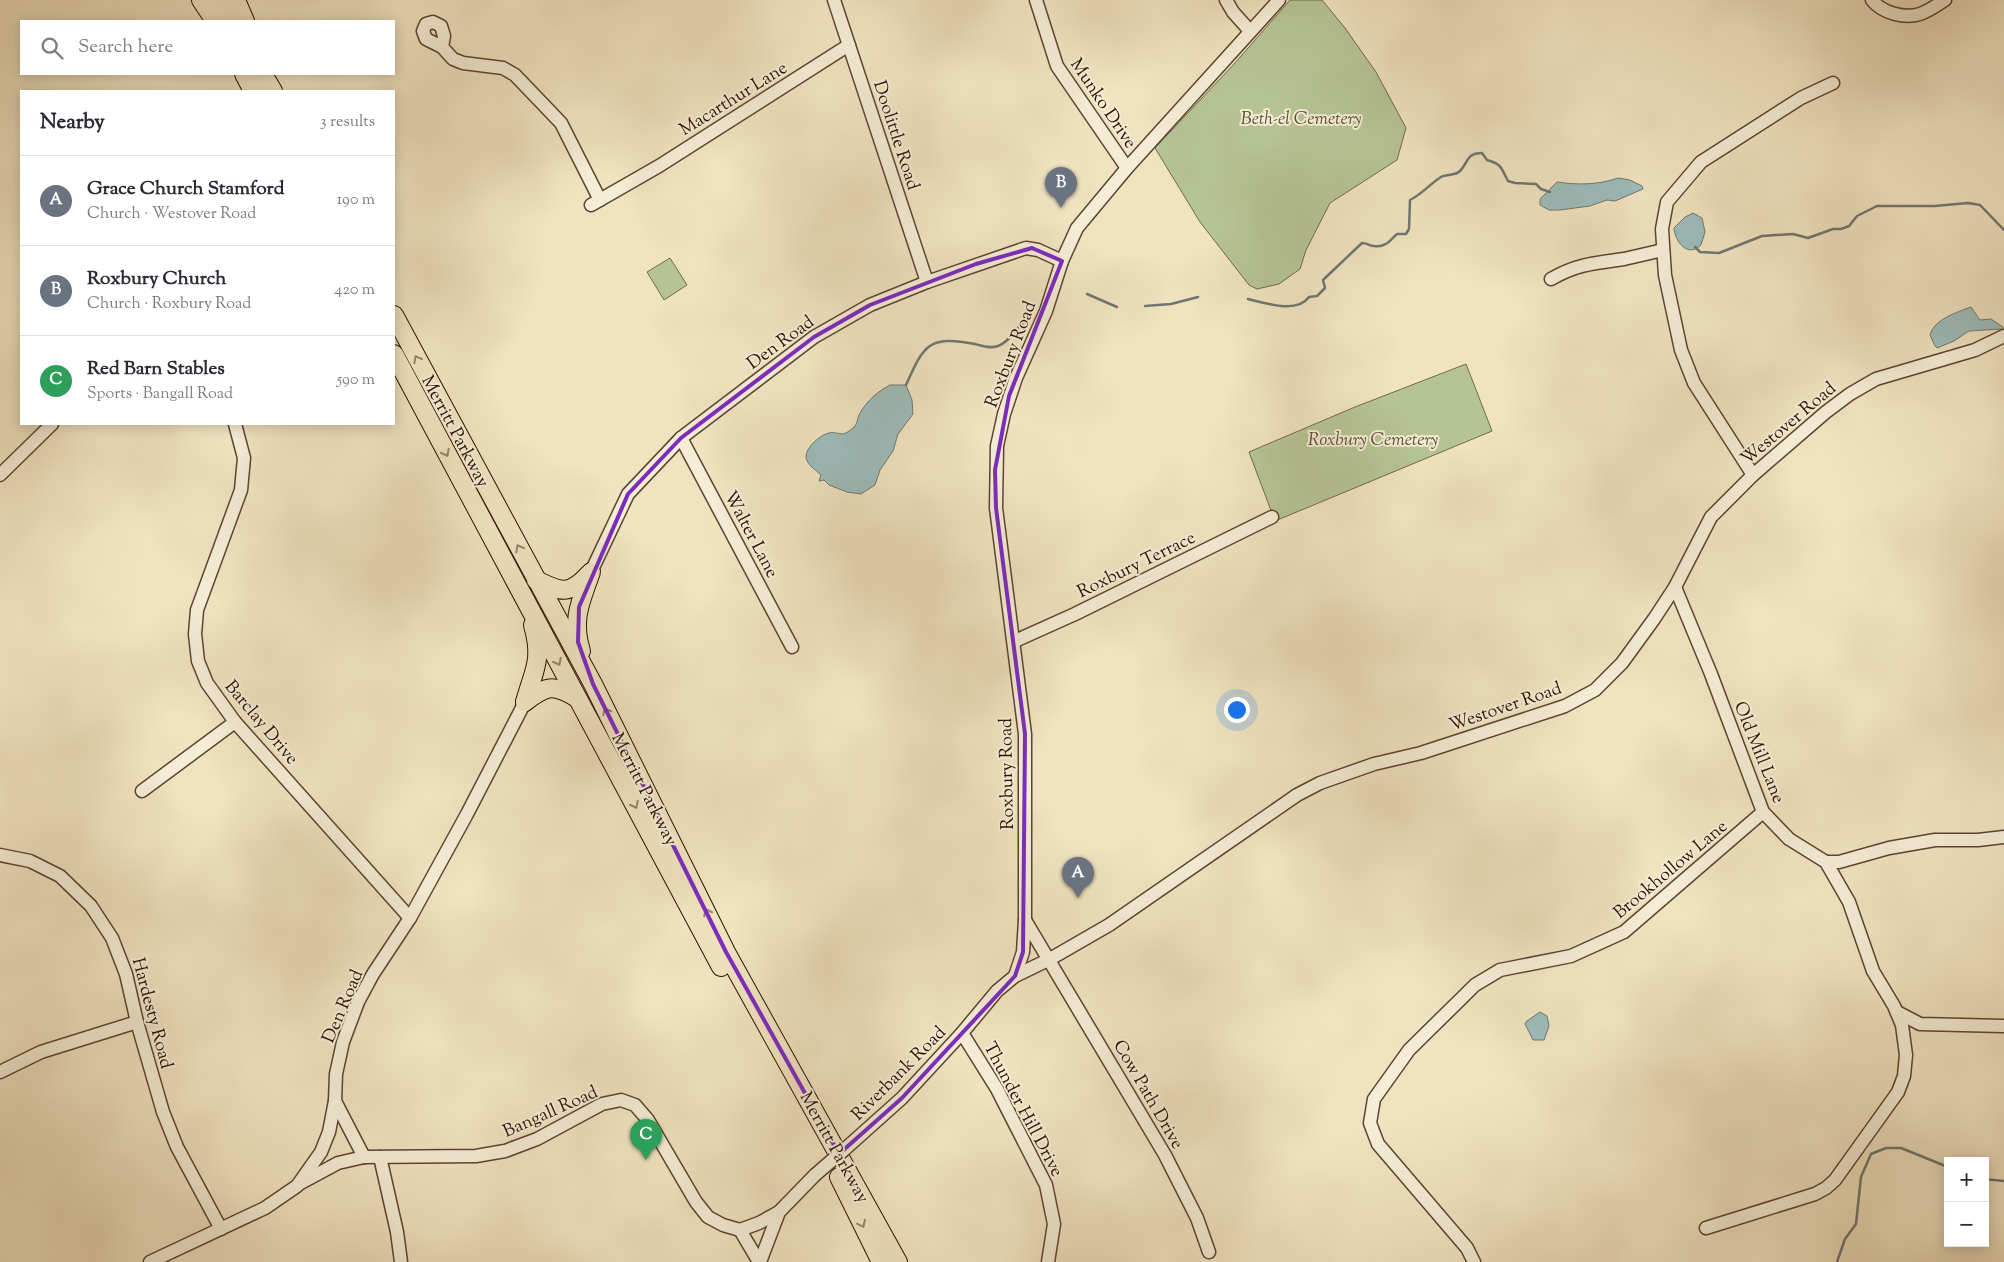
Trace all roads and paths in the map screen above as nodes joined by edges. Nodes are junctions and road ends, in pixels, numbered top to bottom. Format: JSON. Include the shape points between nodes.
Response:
{"nodes":[{"id":1,"x":201,"y":0,"type":"edge"},
{"id":2,"x":220,"y":0,"type":"edge"},
{"id":3,"x":236,"y":0,"type":"edge"},
{"id":4,"x":834,"y":0,"type":"edge"},
{"id":5,"x":1036,"y":0,"type":"edge"},
{"id":6,"x":1226,"y":0,"type":"edge"},
{"id":7,"x":1279,"y":0,"type":"edge"},
{"id":8,"x":1872,"y":0,"type":"edge"},
{"id":9,"x":1945,"y":0,"type":"edge"},
{"id":10,"x":214,"y":20,"type":"edge"},
{"id":11,"x":232,"y":20,"type":"edge"},
{"id":12,"x":245,"y":20,"type":"edge"},
{"id":13,"x":1250,"y":31,"type":"junction"},
{"id":14,"x":849,"y":45,"type":"junction"},
{"id":15,"x":442,"y":47,"type":"dead end"},
{"id":16,"x":245,"y":75,"type":"edge"},
{"id":17,"x":264,"y":75,"type":"edge"},
{"id":18,"x":268,"y":75,"type":"edge"},
{"id":19,"x":1833,"y":83,"type":"dead end"},
{"id":20,"x":252,"y":90,"type":"edge"},
{"id":21,"x":273,"y":90,"type":"edge"},
{"id":22,"x":274,"y":90,"type":"edge"},
{"id":23,"x":1127,"y":168,"type":"junction"},
{"id":24,"x":1662,"y":250,"type":"junction"},
{"id":25,"x":1062,"y":261,"type":"junction"},
{"id":26,"x":1551,"y":279,"type":"dead end"},
{"id":27,"x":927,"y":282,"type":"junction"},
{"id":28,"x":395,"y":317,"type":"edge"},
{"id":29,"x":2004,"y":336,"type":"edge"},
{"id":30,"x":395,"y":356,"type":"edge"},
{"id":31,"x":51,"y":425,"type":"edge"},
{"id":32,"x":235,"y":425,"type":"edge"},
{"id":33,"x":681,"y":438,"type":"junction"},
{"id":34,"x":0,"y":475,"type":"edge"},
{"id":35,"x":1753,"y":476,"type":"junction"},
{"id":36,"x":1272,"y":517,"type":"dead end"},
{"id":37,"x":591,"y":572,"type":"junction"},
{"id":38,"x":536,"y":580,"type":"junction"},
{"id":39,"x":1676,"y":586,"type":"junction"},
{"id":40,"x":527,"y":603,"type":"junction"},
{"id":41,"x":1014,"y":641,"type":"junction"},
{"id":42,"x":792,"y":647,"type":"dead end"},
{"id":43,"x":592,"y":684,"type":"junction"},
{"id":44,"x":578,"y":698,"type":"junction"},
{"id":45,"x":524,"y":702,"type":"junction"},
{"id":46,"x":235,"y":722,"type":"junction"},
{"id":47,"x":142,"y":791,"type":"dead end"},
{"id":48,"x":1763,"y":812,"type":"junction"},
{"id":49,"x":2004,"y":837,"type":"edge"},
{"id":50,"x":0,"y":855,"type":"edge"},
{"id":51,"x":1826,"y":862,"type":"junction"},
{"id":52,"x":410,"y":918,"type":"junction"},
{"id":53,"x":1025,"y":920,"type":"junction"},
{"id":54,"x":1050,"y":959,"type":"junction"},
{"id":55,"x":1015,"y":976,"type":"junction"},
{"id":56,"x":1897,"y":1012,"type":"junction"},
{"id":57,"x":137,"y":1022,"type":"junction"},
{"id":58,"x":1922,"y":1024,"type":"junction"},
{"id":59,"x":2004,"y":1026,"type":"edge"},
{"id":60,"x":962,"y":1033,"type":"junction"},
{"id":61,"x":1905,"y":1044,"type":"junction"},
{"id":62,"x":0,"y":1072,"type":"edge"},
{"id":63,"x":335,"y":1101,"type":"junction"},
{"id":64,"x":364,"y":1157,"type":"junction"},
{"id":65,"x":380,"y":1157,"type":"junction"},
{"id":66,"x":297,"y":1186,"type":"junction"},
{"id":67,"x":779,"y":1212,"type":"junction"},
{"id":68,"x":1706,"y":1228,"type":"dead end"},
{"id":69,"x":221,"y":1229,"type":"junction"},
{"id":70,"x":740,"y":1230,"type":"junction"},
{"id":71,"x":1209,"y":1252,"type":"dead end"},
{"id":72,"x":150,"y":1262,"type":"edge"},
{"id":73,"x":401,"y":1262,"type":"edge"},
{"id":74,"x":759,"y":1262,"type":"edge"},
{"id":75,"x":881,"y":1262,"type":"edge"},
{"id":76,"x":898,"y":1262,"type":"edge"},
{"id":77,"x":1048,"y":1262,"type":"edge"},
{"id":78,"x":1474,"y":1262,"type":"edge"}],
"edges":[{"from":1,"to":10,"type":"highway"},
{"from":2,"to":11,"type":"highway"},
{"from":3,"to":12,"type":"highway"},
{"from":4,"to":14,"type":"street","name":"Doolittle Road"},
{"from":5,"to":23,"type":"street","name":"Munko Drive","via":[[1058,66]]},
{"from":6,"to":13,"type":"street"},
{"from":7,"to":13,"type":"street","name":"Roxbury Road"},
{"from":8,"to":9,"type":"street","via":[[1885,11],[1913,16]]},
{"from":13,"to":23,"type":"street","name":"Roxbury Road"},
{"from":14,"to":15,"type":"street","name":"Macarthur Lane","via":[[636,180],[595,202],[561,123],[515,75],[503,68],[463,64]]},
{"from":14,"to":27,"type":"street","name":"Doolittle Road"},
{"from":16,"to":20,"type":"highway"},
{"from":17,"to":21,"type":"highway"},
{"from":18,"to":22,"type":"highway"},
{"from":19,"to":24,"type":"street","via":[[1801,98],[1702,162],[1667,202]]},
{"from":23,"to":25,"type":"street","name":"Roxbury Road","via":[[1077,228]]},
{"from":24,"to":26,"type":"street","via":[[1587,264]]},
{"from":24,"to":35,"type":"street","via":[[1682,350],[1694,383]]},
{"from":25,"to":27,"type":"street","name":"Den Road","via":[[1026,248]]},
{"from":25,"to":41,"type":"street","name":"Roxbury Road","via":[[1046,311],[1009,396],[997,446],[996,508]]},
{"from":27,"to":33,"type":"street","name":"Den Road","via":[[870,305],[814,337]]},
{"from":38,"to":28,"type":"highway","name":"Merritt Parkway","one_way":true},
{"from":29,"to":35,"type":"street","name":"Westover Road","via":[[1975,350],[1876,379],[1826,412]]},
{"from":30,"to":40,"type":"highway","name":"Merritt Parkway","one_way":true},
{"from":31,"to":34,"type":"street"},
{"from":32,"to":46,"type":"street","name":"Barclay Drive","via":[[244,458],[241,490],[197,610],[195,634],[198,661],[207,684]]},
{"from":33,"to":37,"type":"street","name":"Den Road","via":[[628,494]]},
{"from":33,"to":42,"type":"street","name":"Walter Lane"},
{"from":35,"to":39,"type":"street","name":"Westover Road","via":[[1712,517]]},
{"from":36,"to":41,"type":"street","name":"Roxbury Terrace"},
{"from":37,"to":38,"type":"highway","via":[[569,590],[554,589]]},
{"from":37,"to":43,"type":"highway","via":[[576,622],[578,642]]},
{"from":38,"to":43,"type":"highway","name":"Merritt Parkway"},
{"from":39,"to":48,"type":"street","name":"Old Mill Lane"},
{"from":39,"to":54,"type":"street","name":"Westover Road","via":[[1622,663],[1595,690],[1565,706],[1320,783],[1297,795],[1109,925]]},
{"from":40,"to":44,"type":"highway","name":"Merritt Parkway","one_way":true},
{"from":40,"to":45,"type":"highway","via":[[538,660]]},
{"from":41,"to":53,"type":"street","name":"Roxbury Road","via":[[1026,734]]},
{"from":76,"to":43,"type":"highway","name":"Merritt Parkway","one_way":true,"via":[[726,952]]},
{"from":44,"to":45,"type":"highway","via":[[550,687]]},
{"from":44,"to":75,"type":"highway","name":"Merritt Parkway","one_way":true,"via":[[715,955],[840,1179]]},
{"from":45,"to":52,"type":"street","name":"Den Road"},
{"from":46,"to":47,"type":"street"},
{"from":46,"to":52,"type":"street","name":"Barclay Drive"},
{"from":48,"to":51,"type":"street","name":"Old Mill Lane","via":[[1789,839]]},
{"from":48,"to":78,"type":"street","name":"Brookhollow Lane","via":[[1624,932],[1571,956],[1500,970],[1475,985],[1409,1050],[1374,1099],[1370,1122],[1378,1144],[1467,1248]]},
{"from":49,"to":51,"type":"street","via":[[1943,839]]},
{"from":50,"to":57,"type":"street","name":"Hardesty Road","via":[[30,861],[60,876],[91,906],[112,938],[121,959]]},
{"from":51,"to":56,"type":"street","name":"Old Mill Lane","via":[[1849,902],[1872,971]]},
{"from":52,"to":63,"type":"street","name":"Den Road","via":[[358,1002],[340,1054]]},
{"from":53,"to":54,"type":"street"},
{"from":53,"to":55,"type":"street","name":"Roxbury Road","via":[[1023,952]]},
{"from":54,"to":55,"type":"street","name":"Westover Road"},
{"from":54,"to":71,"type":"street","name":"Cow Path Drive","via":[[1164,1155],[1197,1218]]},
{"from":55,"to":60,"type":"street","name":"Riverbank Road","via":[[997,991]]},
{"from":56,"to":58,"type":"street"},
{"from":56,"to":61,"type":"street","name":"Old Mill Lane"},
{"from":57,"to":62,"type":"street","via":[[42,1052]]},
{"from":57,"to":69,"type":"street","name":"Hardesty Road","via":[[177,1147]]},
{"from":58,"to":59,"type":"street"},
{"from":58,"to":61,"type":"street"},
{"from":60,"to":67,"type":"street","name":"Riverbank Road","bridge":true,"via":[[902,1098],[815,1175]]},
{"from":60,"to":77,"type":"street","name":"Thunder Hill Drive","via":[[997,1089],[1046,1185],[1054,1224]]},
{"from":61,"to":68,"type":"street","name":"Old Mill Lane","via":[[1904,1076],[1898,1092],[1835,1180],[1815,1194]]},
{"from":63,"to":64,"type":"street"},
{"from":63,"to":66,"type":"street","name":"Den Road","via":[[321,1152]]},
{"from":64,"to":65,"type":"street","name":"Bangall Road"},
{"from":64,"to":66,"type":"street","name":"Bangall Road","via":[[338,1163]]},
{"from":65,"to":70,"type":"street","name":"Bangall Road","via":[[476,1156],[505,1151],[537,1139],[602,1104],[621,1100],[635,1105],[648,1120],[708,1217]]},
{"from":65,"to":73,"type":"street"},
{"from":66,"to":69,"type":"street","name":"Den Road","via":[[265,1208]]},
{"from":67,"to":70,"type":"street","name":"Riverbank Road"},
{"from":67,"to":74,"type":"street","name":"Riverbank Road"},
{"from":69,"to":72,"type":"street","name":"Den Road"},
{"from":70,"to":74,"type":"street"}]}
